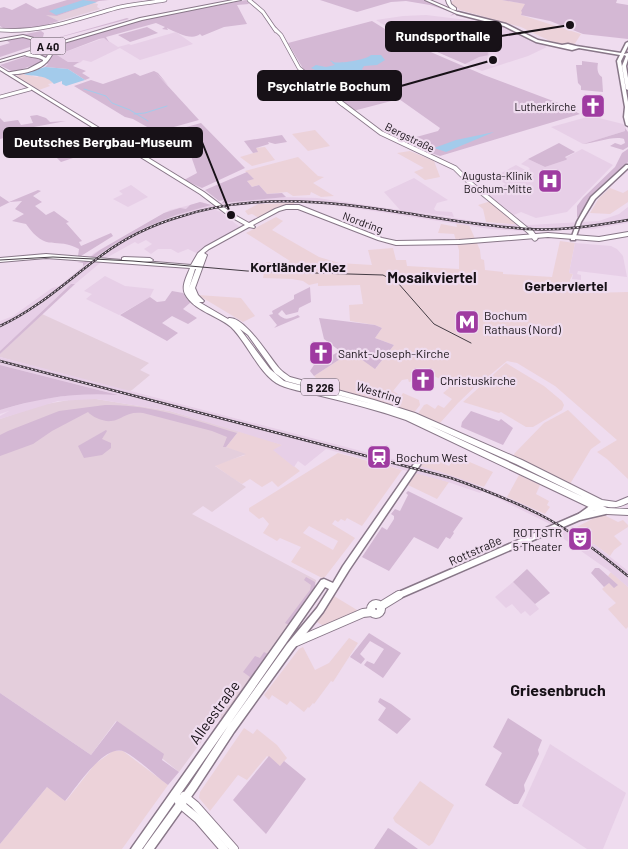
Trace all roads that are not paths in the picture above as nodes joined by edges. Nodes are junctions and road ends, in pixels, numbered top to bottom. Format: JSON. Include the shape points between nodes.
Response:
{"nodes":[{"id":1,"x":165,"y":0,"type":"edge"},
{"id":2,"x":231,"y":0,"type":"edge"},
{"id":3,"x":239,"y":0,"type":"edge"},
{"id":4,"x":249,"y":0,"type":"edge"},
{"id":5,"x":427,"y":0,"type":"edge"},
{"id":6,"x":438,"y":0,"type":"edge"},
{"id":7,"x":448,"y":0,"type":"edge"},
{"id":8,"x":443,"y":6,"type":"junction"},
{"id":9,"x":458,"y":11,"type":"junction"},
{"id":10,"x":0,"y":30,"type":"edge"},
{"id":11,"x":96,"y":31,"type":"junction"},
{"id":12,"x":34,"y":39,"type":"junction"},
{"id":13,"x":0,"y":40,"type":"edge"},
{"id":14,"x":58,"y":42,"type":"junction"},
{"id":15,"x":628,"y":43,"type":"edge"},
{"id":16,"x":24,"y":50,"type":"junction"},
{"id":17,"x":622,"y":55,"type":"junction"},
{"id":18,"x":628,"y":56,"type":"edge"},
{"id":19,"x":18,"y":57,"type":"junction"},
{"id":20,"x":0,"y":60,"type":"edge"},
{"id":21,"x":45,"y":62,"type":"junction"},
{"id":22,"x":0,"y":69,"type":"edge"},
{"id":23,"x":20,"y":72,"type":"junction"},
{"id":24,"x":7,"y":73,"type":"junction"},
{"id":25,"x":15,"y":78,"type":"junction"},
{"id":26,"x":24,"y":85,"type":"junction"},
{"id":27,"x":626,"y":86,"type":"edge"},
{"id":28,"x":33,"y":90,"type":"junction"},
{"id":29,"x":21,"y":91,"type":"junction"},
{"id":30,"x":0,"y":97,"type":"edge"},
{"id":31,"x":628,"y":125,"type":"edge"},
{"id":32,"x":628,"y":166,"type":"edge"},
{"id":33,"x":628,"y":170,"type":"edge"},
{"id":34,"x":262,"y":218,"type":"junction"},
{"id":35,"x":240,"y":220,"type":"junction"},
{"id":36,"x":251,"y":227,"type":"junction"},
{"id":37,"x":242,"y":230,"type":"junction"},
{"id":38,"x":628,"y":235,"type":"edge"},
{"id":39,"x":576,"y":236,"type":"junction"},
{"id":40,"x":534,"y":237,"type":"junction"},
{"id":41,"x":619,"y":238,"type":"junction"},
{"id":42,"x":0,"y":260,"type":"edge"},
{"id":43,"x":180,"y":266,"type":"junction"},
{"id":44,"x":197,"y":267,"type":"junction"},
{"id":45,"x":190,"y":274,"type":"junction"},
{"id":46,"x":190,"y":292,"type":"junction"},
{"id":47,"x":420,"y":460,"type":"dead end"},
{"id":48,"x":504,"y":460,"type":"junction"},
{"id":49,"x":625,"y":502,"type":"edge"},
{"id":50,"x":596,"y":507,"type":"junction"},
{"id":51,"x":608,"y":509,"type":"junction"},
{"id":52,"x":628,"y":512,"type":"edge"},
{"id":53,"x":580,"y":517,"type":"junction"},
{"id":54,"x":334,"y":588,"type":"junction"},
{"id":55,"x":294,"y":642,"type":"junction"},
{"id":56,"x":282,"y":650,"type":"junction"},
{"id":57,"x":174,"y":794,"type":"junction"},
{"id":58,"x":183,"y":801,"type":"junction"},
{"id":59,"x":136,"y":849,"type":"edge"},
{"id":60,"x":148,"y":849,"type":"edge"},
{"id":61,"x":224,"y":849,"type":"edge"},
{"id":62,"x":234,"y":849,"type":"edge"}],
"edges":[{"from":1,"to":10,"type":"street","via":[[121,7],[33,32]]},
{"from":2,"to":11,"type":"highway","number":"A 40","via":[[169,11]]},
{"from":3,"to":11,"type":"highway","number":"A 40","via":[[174,11]]},
{"from":4,"to":40,"type":"street","name":"Bergstraße","via":[[260,9],[306,76],[381,133],[453,166]]},
{"from":5,"to":8,"type":"highway"},
{"from":6,"to":8,"type":"highway"},
{"from":6,"to":9,"type":"highway"},
{"from":7,"to":9,"type":"highway","via":[[450,6]]},
{"from":8,"to":9,"type":"highway"},
{"from":9,"to":17,"type":"main road","via":[[505,25],[542,42]]},
{"from":11,"to":14,"type":"highway"},
{"from":11,"to":20,"type":"highway","number":"A 40"},
{"from":12,"to":13,"type":"highway","via":[[19,36]]},
{"from":12,"to":14,"type":"highway"},
{"from":12,"to":16,"type":"highway","via":[[36,44]]},
{"from":14,"to":16,"type":"highway"},
{"from":14,"to":19,"type":"highway"},
{"from":14,"to":21,"type":"highway"},
{"from":15,"to":17,"type":"main road"},
{"from":16,"to":20,"type":"highway"},
{"from":17,"to":18,"type":"main road"},
{"from":17,"to":27,"type":"main road","via":[[619,65]]},
{"from":18,"to":27,"type":"main road","via":[[624,66]]},
{"from":19,"to":20,"type":"highway"},
{"from":19,"to":21,"type":"highway","via":[[41,56]]},
{"from":21,"to":23,"type":"highway"},
{"from":22,"to":24,"type":"main road"},
{"from":22,"to":26,"type":"main road"},
{"from":23,"to":24,"type":"highway"},
{"from":23,"to":25,"type":"highway"},
{"from":24,"to":25,"type":"main road"},
{"from":25,"to":28,"type":"main road"},
{"from":26,"to":28,"type":"main road"},
{"from":26,"to":29,"type":"street"},
{"from":27,"to":31,"type":"main road"},
{"from":28,"to":29,"type":"street"},
{"from":28,"to":35,"type":"main road"},
{"from":29,"to":30,"type":"street"},
{"from":32,"to":39,"type":"main road","via":[[593,198]]},
{"from":33,"to":39,"type":"main road","via":[[595,201]]},
{"from":34,"to":35,"type":"main road"},
{"from":34,"to":36,"type":"main road","name":"Nordring"},
{"from":34,"to":40,"type":"main road","name":"Nordring","via":[[284,208],[296,207],[399,243]]},
{"from":35,"to":36,"type":"main road"},
{"from":35,"to":37,"type":"main road"},
{"from":36,"to":37,"type":"main road","name":"Nordring"},
{"from":36,"to":40,"type":"main road","name":"Nordring","via":[[280,212],[295,210],[394,245],[475,244]]},
{"from":36,"to":44,"type":"main road","name":"Nordring","via":[[209,251]]},
{"from":37,"to":44,"type":"main road","name":"Nordring","via":[[205,249]]},
{"from":38,"to":41,"type":"main road"},
{"from":39,"to":40,"type":"main road","name":"Nordring"},
{"from":39,"to":40,"type":"main road","name":"Nordring"},
{"from":39,"to":41,"type":"main road"},
{"from":39,"to":41,"type":"main road","via":[[598,242]]},
{"from":42,"to":43,"type":"main road","via":[[46,256]]},
{"from":43,"to":44,"type":"main road"},
{"from":43,"to":45,"type":"main road"},
{"from":44,"to":45,"type":"main road","name":"Nordring"},
{"from":44,"to":46,"type":"main road","name":"Nordring"},
{"from":45,"to":46,"type":"main road","name":"Nordring"},
{"from":46,"to":48,"type":"main road","name":"Westring","number":"B 226","via":[[192,299],[230,321],[252,340],[280,378],[385,410]]},
{"from":47,"to":54,"type":"main road","name":"Alleestraße"},
{"from":48,"to":50,"type":"main road","name":"Westring","number":"B 226"},
{"from":48,"to":51,"type":"main road","name":"Westring","number":"B 226","via":[[597,501]]},
{"from":49,"to":51,"type":"main road"},
{"from":50,"to":51,"type":"main road","name":"Westring","number":"B 226"},
{"from":50,"to":53,"type":"street","name":"Rottstraße"},
{"from":51,"to":52,"type":"main road","number":"B 226"},
{"from":51,"to":53,"type":"street","name":"Rottstraße"},
{"from":53,"to":55,"type":"street","name":"Rottstraße","via":[[399,595],[381,606],[380,613],[363,613]]},
{"from":54,"to":55,"type":"main road","name":"Alleestraße"},
{"from":54,"to":56,"type":"main road","name":"Alleestraße","via":[[324,582]]},
{"from":55,"to":56,"type":"main road","name":"Alleestraße"},
{"from":56,"to":57,"type":"main road","name":"Alleestraße"},
{"from":56,"to":58,"type":"main road","name":"Alleestraße"},
{"from":57,"to":58,"type":"street"},
{"from":57,"to":59,"type":"main road","name":"Alleestraße"},
{"from":58,"to":60,"type":"main road","name":"Alleestraße"},
{"from":58,"to":61,"type":"street"},
{"from":58,"to":62,"type":"street"}]}
